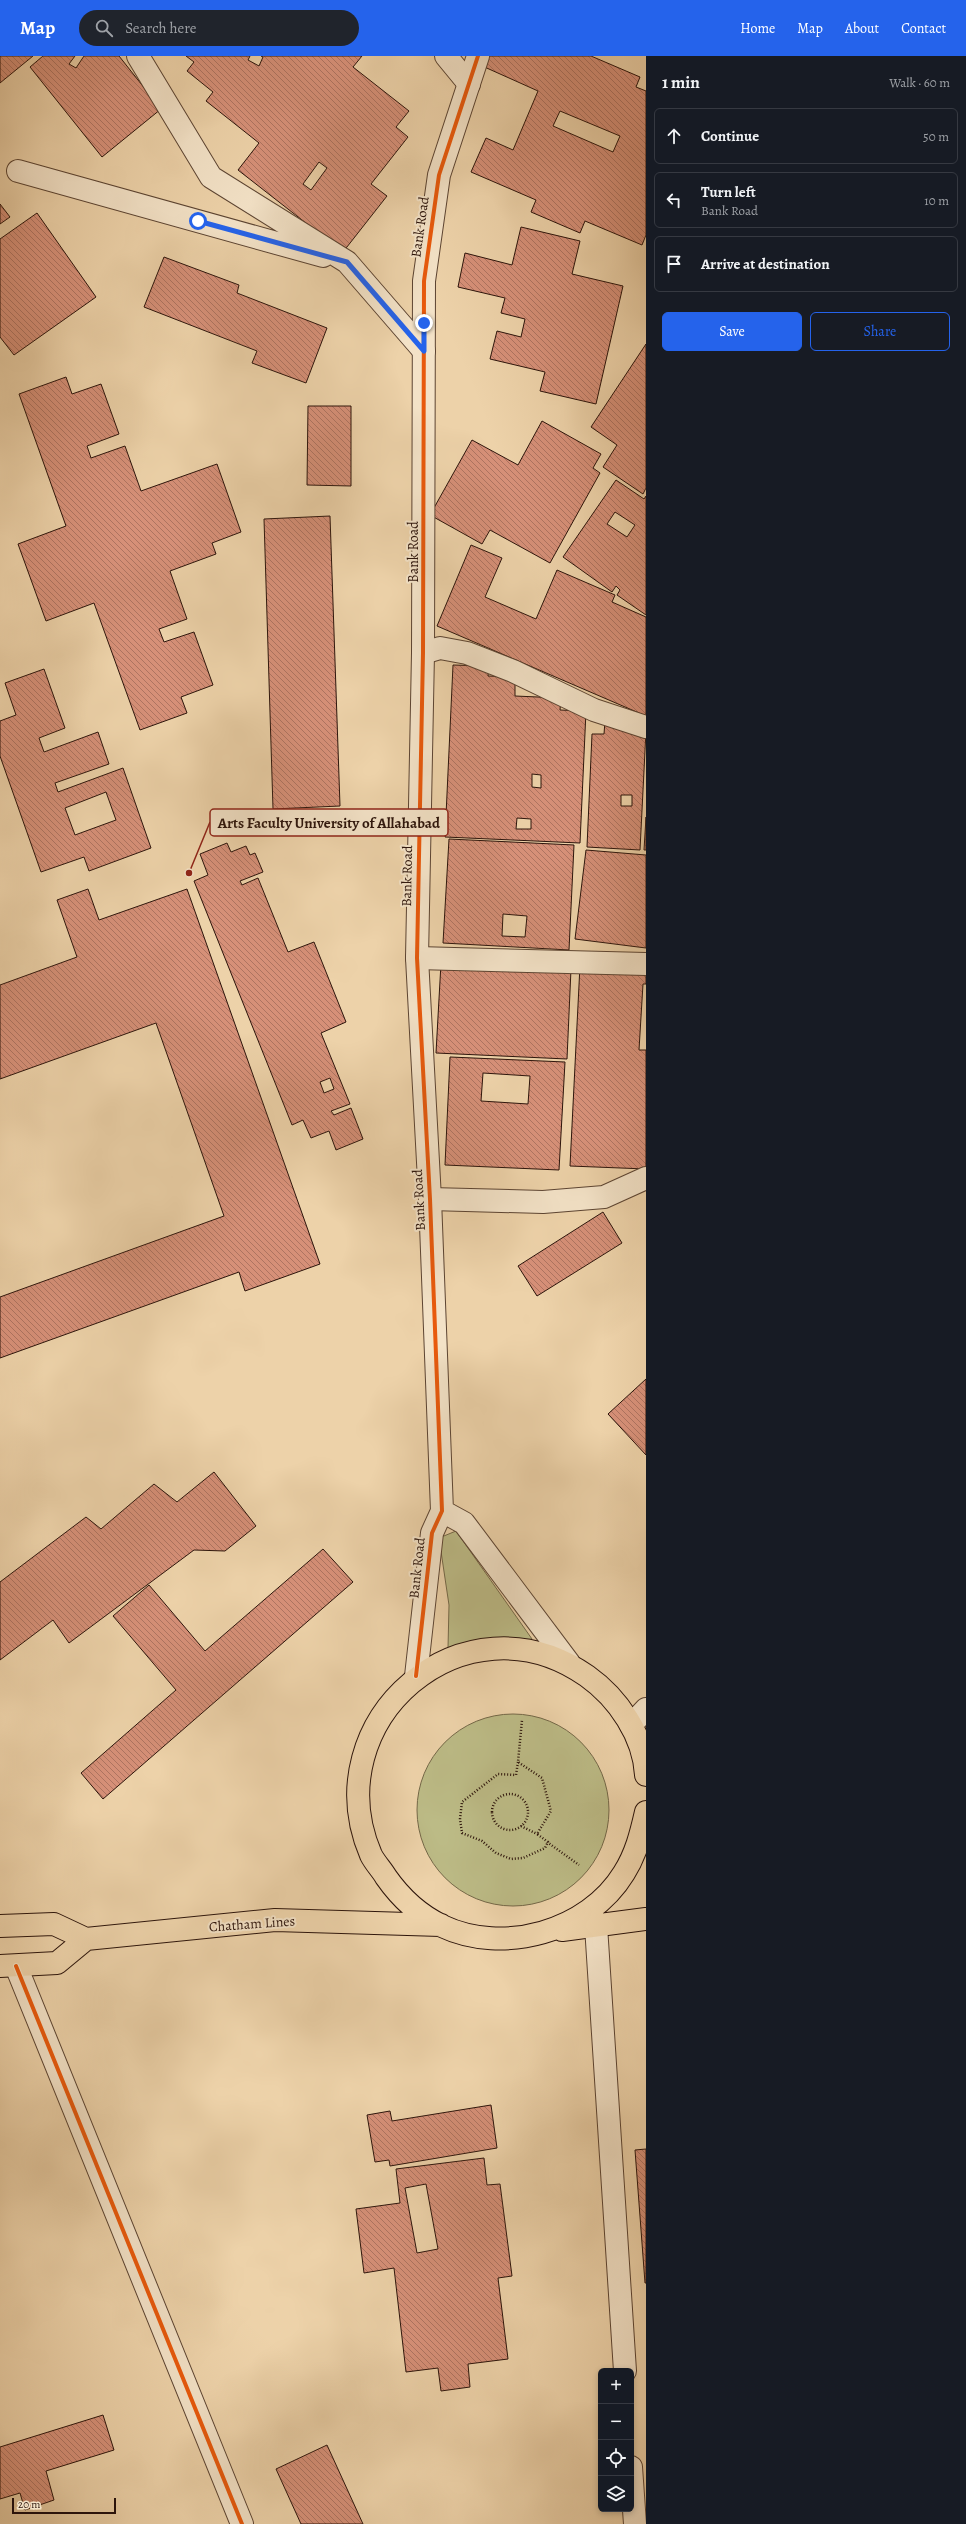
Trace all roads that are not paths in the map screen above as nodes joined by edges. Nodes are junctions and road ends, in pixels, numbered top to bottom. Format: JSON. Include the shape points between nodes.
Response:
{"nodes":[{"id":1,"x":138,"y":56,"type":"edge"},
{"id":2,"x":446,"y":56,"type":"edge"},
{"id":3,"x":478,"y":56,"type":"edge"},
{"id":4,"x":469,"y":84,"type":"junction"},
{"id":5,"x":18,"y":171,"type":"dead end"},
{"id":6,"x":347,"y":262,"type":"junction"},
{"id":7,"x":424,"y":351,"type":"junction"},
{"id":8,"x":423,"y":653,"type":"junction"},
{"id":9,"x":646,"y":727,"type":"edge"},
{"id":10,"x":417,"y":958,"type":"junction"},
{"id":11,"x":646,"y":964,"type":"edge"},
{"id":12,"x":646,"y":1178,"type":"edge"},
{"id":13,"x":430,"y":1199,"type":"junction"},
{"id":14,"x":442,"y":1511,"type":"junction"},
{"id":15,"x":569,"y":1663,"type":"junction"},
{"id":16,"x":416,"y":1676,"type":"junction"},
{"id":17,"x":646,"y":1709,"type":"edge"},
{"id":18,"x":632,"y":1725,"type":"junction"},
{"id":19,"x":646,"y":1775,"type":"edge"},
{"id":20,"x":646,"y":1812,"type":"edge"},
{"id":21,"x":642,"y":1849,"type":"edge"},
{"id":22,"x":646,"y":1920,"type":"edge"},
{"id":23,"x":0,"y":1926,"type":"edge"},
{"id":24,"x":441,"y":1926,"type":"junction"},
{"id":25,"x":596,"y":1926,"type":"junction"},
{"id":26,"x":547,"y":1932,"type":"junction"},
{"id":27,"x":86,"y":1939,"type":"junction"},
{"id":28,"x":8,"y":1966,"type":"edge"},
{"id":29,"x":625,"y":2368,"type":"edge"},
{"id":30,"x":632,"y":2476,"type":"edge"},
{"id":31,"x":242,"y":2524,"type":"edge"},
{"id":32,"x":635,"y":2524,"type":"edge"}],
"edges":[{"from":1,"to":6,"type":"street","via":[[211,177]]},
{"from":2,"to":4,"type":"street"},
{"from":3,"to":4,"type":"street","name":"Bank Road"},
{"from":4,"to":7,"type":"street","name":"Bank Road","via":[[439,175],[424,281]]},
{"from":5,"to":6,"type":"street"},
{"from":6,"to":7,"type":"street"},
{"from":7,"to":8,"type":"street","name":"Bank Road"},
{"from":8,"to":9,"type":"street","via":[[440,648],[467,653],[514,670],[594,710]]},
{"from":8,"to":10,"type":"street","name":"Bank Road"},
{"from":10,"to":11,"type":"street"},
{"from":10,"to":13,"type":"street","name":"Bank Road"},
{"from":12,"to":13,"type":"street","via":[[604,1197],[542,1202]]},
{"from":13,"to":14,"type":"street","name":"Bank Road"},
{"from":14,"to":15,"type":"street","via":[[464,1523]]},
{"from":14,"to":16,"type":"street","name":"Bank Road","via":[[432,1533]]},
{"from":15,"to":16,"type":"highway","name":"Chatham Lines","via":[[531,1650],[491,1648],[452,1657]]},
{"from":15,"to":18,"type":"highway","name":"Chatham Lines","via":[[605,1689]]},
{"from":16,"to":24,"type":"highway","name":"Chatham Lines","via":[[382,1713],[362,1758],[358,1808],[372,1856],[400,1897]]},
{"from":17,"to":18,"type":"street"},
{"from":18,"to":19,"type":"highway","name":"Chatham Lines","via":[[646,1764]]},
{"from":20,"to":21,"type":"highway","name":"Chatham Lines"},
{"from":21,"to":26,"type":"highway","name":"Chatham Lines","via":[[602,1899],[576,1919]]},
{"from":22,"to":25,"type":"highway","name":"Chatham Lines"},
{"from":23,"to":27,"type":"highway","via":[[54,1924]]},
{"from":24,"to":26,"type":"highway","name":"Chatham Lines","via":[[476,1936],[512,1939]]},
{"from":24,"to":27,"type":"highway","name":"Chatham Lines","via":[[275,1920]]},
{"from":25,"to":26,"type":"highway","name":"Chatham Lines"},
{"from":25,"to":29,"type":"street"},
{"from":27,"to":28,"type":"highway","via":[[57,1963]]},
{"from":28,"to":31,"type":"street"},
{"from":30,"to":32,"type":"street"}]}
